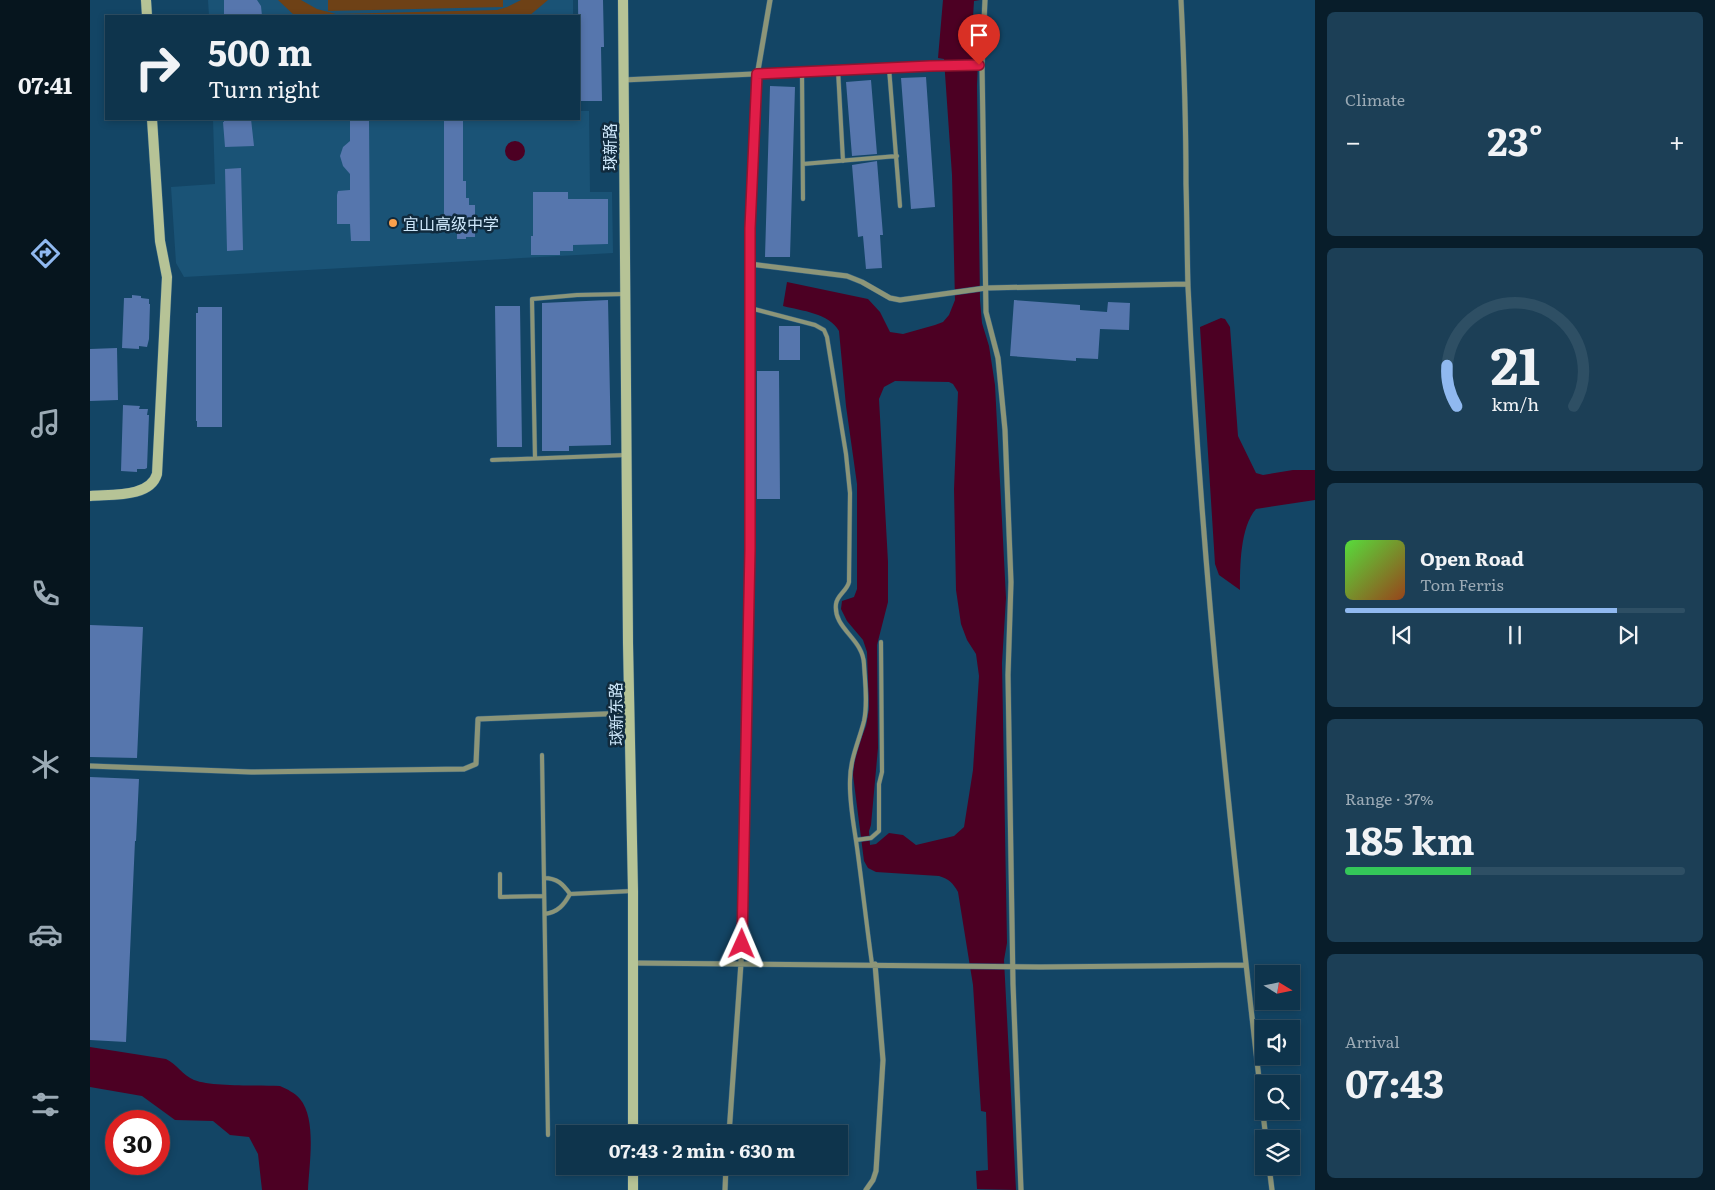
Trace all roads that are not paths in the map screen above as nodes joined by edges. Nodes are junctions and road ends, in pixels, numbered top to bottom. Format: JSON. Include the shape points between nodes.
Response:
{"nodes":[{"id":1,"x":146,"y":0,"type":"edge"},
{"id":2,"x":623,"y":0,"type":"edge"},
{"id":3,"x":770,"y":0,"type":"edge"},
{"id":4,"x":985,"y":0,"type":"edge"},
{"id":5,"x":1181,"y":0,"type":"edge"},
{"id":6,"x":147,"y":15,"type":"edge"},
{"id":7,"x":981,"y":65,"type":"junction"},
{"id":8,"x":890,"y":68,"type":"junction"},
{"id":9,"x":838,"y":70,"type":"junction"},
{"id":10,"x":802,"y":72,"type":"junction"},
{"id":11,"x":757,"y":74,"type":"junction"},
{"id":12,"x":623,"y":80,"type":"junction"},
{"id":13,"x":152,"y":120,"type":"edge"},
{"id":14,"x":896,"y":156,"type":"junction"},
{"id":15,"x":843,"y":160,"type":"junction"},
{"id":16,"x":803,"y":164,"type":"junction"},
{"id":17,"x":804,"y":199,"type":"dead end"},
{"id":18,"x":900,"y":206,"type":"dead end"},
{"id":19,"x":750,"y":264,"type":"junction"},
{"id":20,"x":1188,"y":284,"type":"junction"},
{"id":21,"x":984,"y":288,"type":"junction"},
{"id":22,"x":625,"y":294,"type":"junction"},
{"id":23,"x":750,"y":308,"type":"junction"},
{"id":24,"x":626,"y":454,"type":"junction"},
{"id":25,"x":535,"y":458,"type":"junction"},
{"id":26,"x":492,"y":460,"type":"dead end"},
{"id":27,"x":90,"y":496,"type":"edge"},
{"id":28,"x":882,"y":642,"type":"dead end"},
{"id":29,"x":630,"y":713,"type":"junction"},
{"id":30,"x":542,"y":755,"type":"dead end"},
{"id":31,"x":90,"y":766,"type":"edge"},
{"id":32,"x":856,"y":840,"type":"junction"},
{"id":33,"x":500,"y":874,"type":"dead end"},
{"id":34,"x":544,"y":878,"type":"junction"},
{"id":35,"x":633,"y":891,"type":"junction"},
{"id":36,"x":570,"y":894,"type":"junction"},
{"id":37,"x":544,"y":896,"type":"junction"},
{"id":38,"x":545,"y":914,"type":"junction"},
{"id":39,"x":633,"y":963,"type":"junction"},
{"id":40,"x":742,"y":964,"type":"junction"},
{"id":41,"x":873,"y":964,"type":"junction"},
{"id":42,"x":1010,"y":966,"type":"junction"},
{"id":43,"x":1246,"y":966,"type":"junction"},
{"id":44,"x":633,"y":1125,"type":"edge"},
{"id":45,"x":730,"y":1125,"type":"edge"},
{"id":46,"x":1265,"y":1130,"type":"edge"},
{"id":47,"x":548,"y":1135,"type":"dead end"},
{"id":48,"x":633,"y":1175,"type":"edge"},
{"id":49,"x":726,"y":1175,"type":"edge"},
{"id":50,"x":1270,"y":1175,"type":"edge"},
{"id":51,"x":633,"y":1190,"type":"edge"},
{"id":52,"x":725,"y":1190,"type":"edge"},
{"id":53,"x":866,"y":1190,"type":"edge"},
{"id":54,"x":1021,"y":1190,"type":"edge"},
{"id":55,"x":1272,"y":1190,"type":"edge"}],
"edges":[{"from":1,"to":6,"type":"street"},
{"from":2,"to":12,"type":"street","name":"球新路"},
{"from":3,"to":11,"type":"street"},
{"from":4,"to":7,"type":"street"},
{"from":5,"to":20,"type":"street"},
{"from":7,"to":8,"type":"street"},
{"from":7,"to":21,"type":"street"},
{"from":8,"to":9,"type":"street"},
{"from":8,"to":14,"type":"lane"},
{"from":9,"to":10,"type":"street"},
{"from":9,"to":15,"type":"lane"},
{"from":10,"to":11,"type":"street"},
{"from":10,"to":16,"type":"lane"},
{"from":11,"to":12,"type":"street"},
{"from":11,"to":19,"type":"street"},
{"from":12,"to":22,"type":"street","name":"球新路"},
{"from":13,"to":27,"type":"street","via":[[160,241],[167,277],[157,474],[150,486],[141,491]]},
{"from":14,"to":15,"type":"lane"},
{"from":14,"to":18,"type":"lane"},
{"from":15,"to":16,"type":"lane"},
{"from":16,"to":17,"type":"lane"},
{"from":19,"to":21,"type":"street","via":[[846,276],[895,300]]},
{"from":19,"to":23,"type":"street"},
{"from":20,"to":21,"type":"street"},
{"from":20,"to":43,"type":"street","via":[[1210,596]]},
{"from":21,"to":42,"type":"street","via":[[986,312],[998,358],[1005,430],[1011,582],[1008,675]]},
{"from":22,"to":24,"type":"street","name":"球新东路"},
{"from":22,"to":25,"type":"lane","via":[[532,298]]},
{"from":23,"to":32,"type":"lane","via":[[815,325],[824,330],[827,337],[850,493],[849,582],[836,606],[841,623],[864,655],[866,709],[850,779]]},
{"from":23,"to":40,"type":"street","via":[[750,549]]},
{"from":24,"to":25,"type":"lane"},
{"from":24,"to":29,"type":"street","name":"球新东路"},
{"from":25,"to":26,"type":"lane"},
{"from":28,"to":32,"type":"lane","via":[[879,831],[871,838]]},
{"from":29,"to":31,"type":"street","via":[[478,719],[476,764],[464,769],[251,772]]},
{"from":29,"to":35,"type":"street","name":"球新东路"},
{"from":30,"to":34,"type":"lane"},
{"from":32,"to":41,"type":"lane"},
{"from":33,"to":37,"type":"lane","via":[[500,897]]},
{"from":34,"to":36,"type":"lane","via":[[560,882]]},
{"from":34,"to":37,"type":"lane"},
{"from":35,"to":36,"type":"lane"},
{"from":35,"to":39,"type":"street","name":"球新东路"},
{"from":36,"to":38,"type":"lane","via":[[561,907]]},
{"from":37,"to":38,"type":"lane"},
{"from":38,"to":47,"type":"lane"},
{"from":39,"to":40,"type":"street"},
{"from":39,"to":44,"type":"street","name":"球新东路"},
{"from":40,"to":41,"type":"street"},
{"from":40,"to":45,"type":"street"},
{"from":41,"to":42,"type":"street"},
{"from":41,"to":53,"type":"street","via":[[883,1060],[876,1171]]},
{"from":42,"to":43,"type":"street"},
{"from":42,"to":54,"type":"street"},
{"from":43,"to":46,"type":"street"},
{"from":48,"to":51,"type":"street"},
{"from":49,"to":52,"type":"street"},
{"from":50,"to":55,"type":"street"}]}
